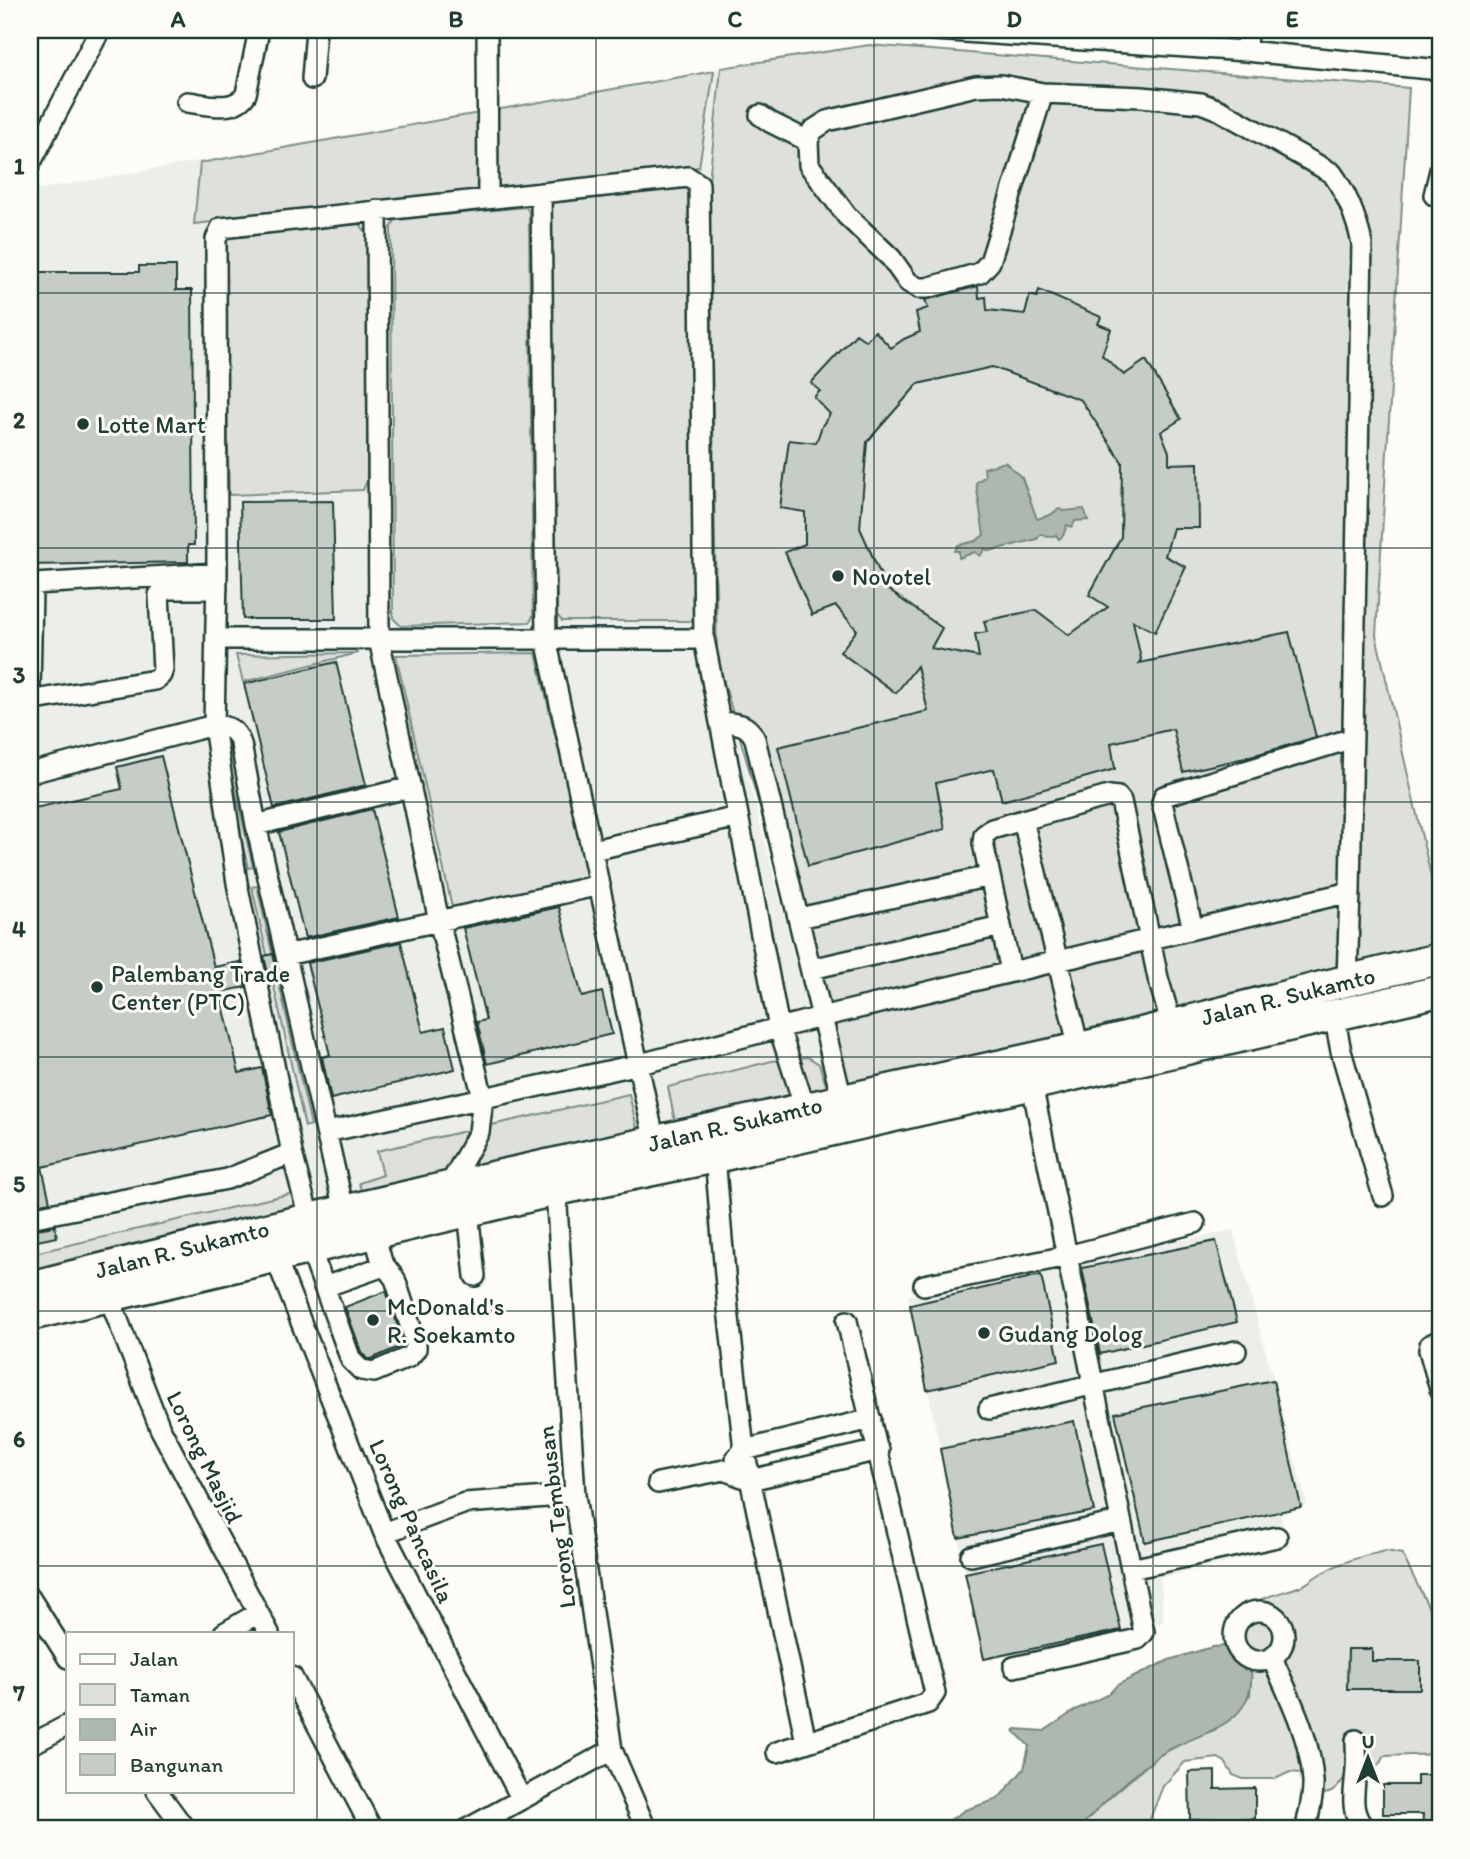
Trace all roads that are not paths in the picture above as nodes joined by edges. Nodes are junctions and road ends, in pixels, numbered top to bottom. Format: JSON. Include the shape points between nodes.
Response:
{"nodes":[{"id":1,"x":100,"y":30,"type":"edge"},
{"id":2,"x":258,"y":30,"type":"edge"},
{"id":3,"x":316,"y":30,"type":"edge"},
{"id":4,"x":487,"y":30,"type":"edge"},
{"id":5,"x":936,"y":30,"type":"edge"},
{"id":6,"x":1247,"y":30,"type":"edge"},
{"id":7,"x":1088,"y":34,"type":"edge"},
{"id":8,"x":1246,"y":51,"type":"junction"},
{"id":9,"x":1440,"y":70,"type":"edge"},
{"id":10,"x":312,"y":79,"type":"dead end"},
{"id":11,"x":1043,"y":93,"type":"junction"},
{"id":12,"x":187,"y":102,"type":"dead end"},
{"id":13,"x":760,"y":114,"type":"dead end"},
{"id":14,"x":808,"y":141,"type":"junction"},
{"id":15,"x":30,"y":164,"type":"edge"},
{"id":16,"x":1440,"y":170,"type":"edge"},
{"id":17,"x":541,"y":193,"type":"junction"},
{"id":18,"x":1434,"y":195,"type":"dead end"},
{"id":19,"x":488,"y":198,"type":"junction"},
{"id":20,"x":377,"y":210,"type":"junction"},
{"id":21,"x":217,"y":581,"type":"junction"},
{"id":22,"x":217,"y":639,"type":"junction"},
{"id":23,"x":379,"y":639,"type":"junction"},
{"id":24,"x":546,"y":639,"type":"junction"},
{"id":25,"x":704,"y":639,"type":"junction"},
{"id":26,"x":30,"y":689,"type":"edge"},
{"id":27,"x":30,"y":697,"type":"edge"},
{"id":28,"x":720,"y":722,"type":"junction"},
{"id":29,"x":214,"y":725,"type":"junction"},
{"id":30,"x":1353,"y":738,"type":"junction"},
{"id":31,"x":30,"y":773,"type":"edge"},
{"id":32,"x":411,"y":787,"type":"junction"},
{"id":33,"x":738,"y":817,"type":"junction"},
{"id":34,"x":1023,"y":820,"type":"junction"},
{"id":35,"x":256,"y":825,"type":"junction"},
{"id":36,"x":593,"y":850,"type":"junction"},
{"id":37,"x":268,"y":874,"type":"junction"},
{"id":38,"x":990,"y":876,"type":"junction"},
{"id":39,"x":237,"y":883,"type":"junction"},
{"id":40,"x":600,"y":885,"type":"junction"},
{"id":41,"x":1350,"y":892,"type":"junction"},
{"id":42,"x":799,"y":918,"type":"junction"},
{"id":43,"x":439,"y":921,"type":"junction"},
{"id":44,"x":1001,"y":926,"type":"junction"},
{"id":45,"x":1193,"y":929,"type":"junction"},
{"id":46,"x":1150,"y":939,"type":"junction"},
{"id":47,"x":286,"y":954,"type":"junction"},
{"id":48,"x":1057,"y":960,"type":"junction"},
{"id":49,"x":1440,"y":960,"type":"edge"},
{"id":50,"x":811,"y":969,"type":"junction"},
{"id":51,"x":1011,"y":971,"type":"junction"},
{"id":52,"x":1347,"y":979,"type":"junction"},
{"id":53,"x":1440,"y":991,"type":"edge"},
{"id":54,"x":1334,"y":1015,"type":"junction"},
{"id":55,"x":821,"y":1017,"type":"junction"},
{"id":56,"x":1172,"y":1026,"type":"junction"},
{"id":57,"x":779,"y":1028,"type":"junction"},
{"id":58,"x":1079,"y":1048,"type":"junction"},
{"id":59,"x":640,"y":1064,"type":"junction"},
{"id":60,"x":1032,"y":1085,"type":"junction"},
{"id":61,"x":483,"y":1098,"type":"junction"},
{"id":62,"x":842,"y":1100,"type":"junction"},
{"id":63,"x":805,"y":1108,"type":"junction"},
{"id":64,"x":327,"y":1132,"type":"junction"},
{"id":65,"x":655,"y":1143,"type":"junction"},
{"id":66,"x":292,"y":1153,"type":"junction"},
{"id":67,"x":715,"y":1157,"type":"junction"},
{"id":68,"x":449,"y":1186,"type":"junction"},
{"id":69,"x":556,"y":1190,"type":"junction"},
{"id":70,"x":1383,"y":1196,"type":"dead end"},
{"id":71,"x":344,"y":1210,"type":"junction"},
{"id":72,"x":468,"y":1211,"type":"junction"},
{"id":73,"x":30,"y":1218,"type":"edge"},
{"id":74,"x":309,"y":1218,"type":"junction"},
{"id":75,"x":1195,"y":1223,"type":"dead end"},
{"id":76,"x":374,"y":1233,"type":"junction"},
{"id":77,"x":310,"y":1248,"type":"junction"},
{"id":78,"x":275,"y":1256,"type":"junction"},
{"id":79,"x":1067,"y":1256,"type":"junction"},
{"id":80,"x":384,"y":1266,"type":"junction"},
{"id":81,"x":475,"y":1276,"type":"dead end"},
{"id":82,"x":924,"y":1285,"type":"dead end"},
{"id":83,"x":30,"y":1287,"type":"edge"},
{"id":84,"x":324,"y":1287,"type":"junction"},
{"id":85,"x":109,"y":1297,"type":"junction"},
{"id":86,"x":30,"y":1315,"type":"edge"},
{"id":87,"x":847,"y":1321,"type":"dead end"},
{"id":88,"x":1440,"y":1340,"type":"edge"},
{"id":89,"x":1236,"y":1352,"type":"dead end"},
{"id":90,"x":1093,"y":1385,"type":"junction"},
{"id":91,"x":1440,"y":1389,"type":"edge"},
{"id":92,"x":989,"y":1409,"type":"dead end"},
{"id":93,"x":871,"y":1419,"type":"junction"},
{"id":94,"x":744,"y":1450,"type":"junction"},
{"id":95,"x":879,"y":1450,"type":"junction"},
{"id":96,"x":724,"y":1470,"type":"junction"},
{"id":97,"x":750,"y":1480,"type":"junction"},
{"id":98,"x":658,"y":1483,"type":"dead end"},
{"id":99,"x":575,"y":1495,"type":"junction"},
{"id":100,"x":1121,"y":1521,"type":"junction"},
{"id":101,"x":384,"y":1533,"type":"junction"},
{"id":102,"x":1277,"y":1538,"type":"dead end"},
{"id":103,"x":971,"y":1556,"type":"dead end"},
{"id":104,"x":1131,"y":1569,"type":"junction"},
{"id":105,"x":30,"y":1598,"type":"edge"},
{"id":106,"x":258,"y":1613,"type":"junction"},
{"id":107,"x":226,"y":1632,"type":"edge"},
{"id":108,"x":268,"y":1632,"type":"edge"},
{"id":109,"x":66,"y":1655,"type":"edge"},
{"id":110,"x":1272,"y":1658,"type":"dead end"},
{"id":111,"x":1014,"y":1667,"type":"dead end"},
{"id":112,"x":294,"y":1681,"type":"edge"},
{"id":113,"x":66,"y":1726,"type":"edge"},
{"id":114,"x":1356,"y":1740,"type":"dead end"},
{"id":115,"x":806,"y":1742,"type":"junction"},
{"id":116,"x":30,"y":1745,"type":"edge"},
{"id":117,"x":612,"y":1750,"type":"junction"},
{"id":118,"x":777,"y":1752,"type":"dead end"},
{"id":119,"x":158,"y":1792,"type":"edge"},
{"id":120,"x":521,"y":1798,"type":"junction"},
{"id":121,"x":185,"y":1829,"type":"edge"},
{"id":122,"x":372,"y":1829,"type":"edge"},
{"id":123,"x":467,"y":1829,"type":"edge"},
{"id":124,"x":646,"y":1829,"type":"edge"},
{"id":125,"x":1306,"y":1829,"type":"edge"},
{"id":126,"x":1365,"y":1829,"type":"edge"}],
"edges":[{"from":1,"to":15,"type":"street"},
{"from":2,"to":12,"type":"street","via":[[242,101],[235,105]]},
{"from":3,"to":10,"type":"street"},
{"from":4,"to":19,"type":"street"},
{"from":5,"to":7,"type":"street"},
{"from":6,"to":8,"type":"street"},
{"from":7,"to":8,"type":"street"},
{"from":8,"to":9,"type":"street"},
{"from":11,"to":14,"type":"street","via":[[1001,85],[976,86],[827,121],[812,131]]},
{"from":11,"to":14,"type":"street","via":[[990,262],[980,273],[927,288],[908,282],[891,258],[847,216],[809,165]]},
{"from":11,"to":30,"type":"street","via":[[1201,103],[1332,173],[1343,188],[1362,243]]},
{"from":13,"to":14,"type":"street"},
{"from":16,"to":18,"type":"street"},
{"from":17,"to":19,"type":"street"},
{"from":17,"to":24,"type":"street"},
{"from":17,"to":25,"type":"street","via":[[688,177],[699,184]]},
{"from":19,"to":20,"type":"street"},
{"from":20,"to":21,"type":"street","via":[[221,228],[218,233]]},
{"from":20,"to":23,"type":"street"},
{"from":21,"to":22,"type":"street"},
{"from":21,"to":26,"type":"street","via":[[34,584]]},
{"from":21,"to":27,"type":"street","via":[[159,595],[163,669],[155,680],[35,701]]},
{"from":22,"to":23,"type":"street"},
{"from":22,"to":29,"type":"street"},
{"from":23,"to":24,"type":"street"},
{"from":23,"to":32,"type":"street"},
{"from":24,"to":25,"type":"street"},
{"from":24,"to":36,"type":"street"},
{"from":25,"to":28,"type":"street"},
{"from":28,"to":33,"type":"street"},
{"from":28,"to":42,"type":"street","via":[[738,723],[752,731]]},
{"from":29,"to":31,"type":"street"},
{"from":29,"to":35,"type":"street","via":[[230,727],[239,737]]},
{"from":29,"to":39,"type":"street"},
{"from":30,"to":41,"type":"street"},
{"from":30,"to":45,"type":"street","via":[[1164,796]]},
{"from":32,"to":35,"type":"street"},
{"from":32,"to":43,"type":"street"},
{"from":33,"to":36,"type":"street"},
{"from":33,"to":57,"type":"street"},
{"from":34,"to":38,"type":"street","via":[[984,835]]},
{"from":34,"to":46,"type":"street","via":[[1118,797]]},
{"from":34,"to":48,"type":"street"},
{"from":35,"to":37,"type":"street"},
{"from":36,"to":40,"type":"street"},
{"from":37,"to":39,"type":"street"},
{"from":37,"to":47,"type":"street"},
{"from":38,"to":42,"type":"street"},
{"from":38,"to":44,"type":"street"},
{"from":39,"to":66,"type":"street"},
{"from":40,"to":43,"type":"street"},
{"from":40,"to":59,"type":"street"},
{"from":41,"to":45,"type":"street"},
{"from":41,"to":52,"type":"street"},
{"from":42,"to":50,"type":"street"},
{"from":43,"to":47,"type":"street"},
{"from":43,"to":61,"type":"street"},
{"from":44,"to":50,"type":"street"},
{"from":44,"to":51,"type":"street"},
{"from":45,"to":46,"type":"street"},
{"from":46,"to":48,"type":"street"},
{"from":46,"to":56,"type":"street"},
{"from":47,"to":64,"type":"street"},
{"from":48,"to":51,"type":"street"},
{"from":48,"to":58,"type":"street"},
{"from":49,"to":52,"type":"highway","name":"Jalan R. Sukamto"},
{"from":50,"to":55,"type":"street"},
{"from":51,"to":55,"type":"street"},
{"from":52,"to":56,"type":"highway","name":"Jalan R. Sukamto"},
{"from":53,"to":54,"type":"highway","name":"Jalan R. Sukamto"},
{"from":54,"to":60,"type":"highway","name":"Jalan R. Sukamto"},
{"from":54,"to":70,"type":"street"},
{"from":55,"to":57,"type":"street"},
{"from":55,"to":62,"type":"street"},
{"from":56,"to":58,"type":"highway","name":"Jalan R. Sukamto"},
{"from":57,"to":59,"type":"street"},
{"from":57,"to":63,"type":"street"},
{"from":58,"to":62,"type":"highway","name":"Jalan R. Sukamto"},
{"from":59,"to":61,"type":"street"},
{"from":59,"to":65,"type":"street"},
{"from":60,"to":67,"type":"highway","name":"Jalan R. Sukamto"},
{"from":60,"to":79,"type":"street"},
{"from":61,"to":64,"type":"street"},
{"from":61,"to":68,"type":"street","via":[[480,1132]]},
{"from":62,"to":63,"type":"highway","name":"Jalan R. Sukamto"},
{"from":63,"to":65,"type":"highway","name":"Jalan R. Sukamto"},
{"from":64,"to":71,"type":"street"},
{"from":65,"to":68,"type":"highway","name":"Jalan R. Sukamto"},
{"from":66,"to":73,"type":"street","via":[[227,1178]]},
{"from":66,"to":74,"type":"street"},
{"from":67,"to":69,"type":"highway","name":"Jalan R. Sukamto"},
{"from":67,"to":94,"type":"street"},
{"from":68,"to":71,"type":"highway","name":"Jalan R. Sukamto"},
{"from":69,"to":72,"type":"highway","name":"Jalan R. Sukamto"},
{"from":69,"to":99,"type":"street","name":"Lorong Tembusan"},
{"from":71,"to":74,"type":"highway","name":"Jalan R. Sukamto"},
{"from":72,"to":76,"type":"highway","name":"Jalan R. Sukamto"},
{"from":72,"to":81,"type":"street"},
{"from":74,"to":83,"type":"highway","name":"Jalan R. Sukamto"},
{"from":75,"to":79,"type":"street"},
{"from":76,"to":77,"type":"highway","name":"Jalan R. Sukamto"},
{"from":76,"to":80,"type":"street"},
{"from":77,"to":78,"type":"highway","name":"Jalan R. Sukamto"},
{"from":77,"to":84,"type":"street"},
{"from":78,"to":85,"type":"highway","name":"Jalan R. Sukamto"},
{"from":78,"to":101,"type":"street","name":"Lorong Pancasila"},
{"from":79,"to":82,"type":"street"},
{"from":79,"to":90,"type":"street"},
{"from":80,"to":84,"type":"street"},
{"from":80,"to":84,"type":"street","via":[[395,1279],[416,1343],[409,1357],[374,1372],[361,1370],[351,1360]]},
{"from":85,"to":86,"type":"highway","name":"Jalan R. Sukamto"},
{"from":85,"to":106,"type":"street","name":"Lorong Masjid","via":[[160,1428]]},
{"from":87,"to":93,"type":"street"},
{"from":88,"to":91,"type":"street","via":[[1429,1350]]},
{"from":89,"to":90,"type":"street"},
{"from":90,"to":92,"type":"street"},
{"from":90,"to":100,"type":"street"},
{"from":93,"to":94,"type":"street"},
{"from":93,"to":95,"type":"street"},
{"from":94,"to":96,"type":"street"},
{"from":94,"to":97,"type":"street"},
{"from":95,"to":97,"type":"street"},
{"from":95,"to":115,"type":"street","via":[[935,1693],[928,1703]]},
{"from":96,"to":97,"type":"street"},
{"from":96,"to":98,"type":"street"},
{"from":97,"to":115,"type":"street"},
{"from":99,"to":101,"type":"street","via":[[465,1503]]},
{"from":99,"to":117,"type":"street","name":"Lorong Tembusan"},
{"from":100,"to":103,"type":"street"},
{"from":100,"to":104,"type":"street"},
{"from":101,"to":120,"type":"street","name":"Lorong Pancasila"},
{"from":102,"to":104,"type":"street"},
{"from":104,"to":111,"type":"street","via":[[1143,1629],[1140,1637]]},
{"from":105,"to":109,"type":"street"},
{"from":106,"to":107,"type":"street"},
{"from":106,"to":108,"type":"street","name":"Lorong Masjid"},
{"from":110,"to":125,"type":"street","via":[[1312,1770],[1313,1799]]},
{"from":112,"to":122,"type":"street"},
{"from":113,"to":116,"type":"street"},
{"from":114,"to":126,"type":"street","via":[[1353,1805]]},
{"from":115,"to":118,"type":"street"},
{"from":117,"to":120,"type":"street"},
{"from":117,"to":124,"type":"street","name":"Lorong Tembusan"},
{"from":119,"to":121,"type":"street"},
{"from":120,"to":123,"type":"street"}]}
